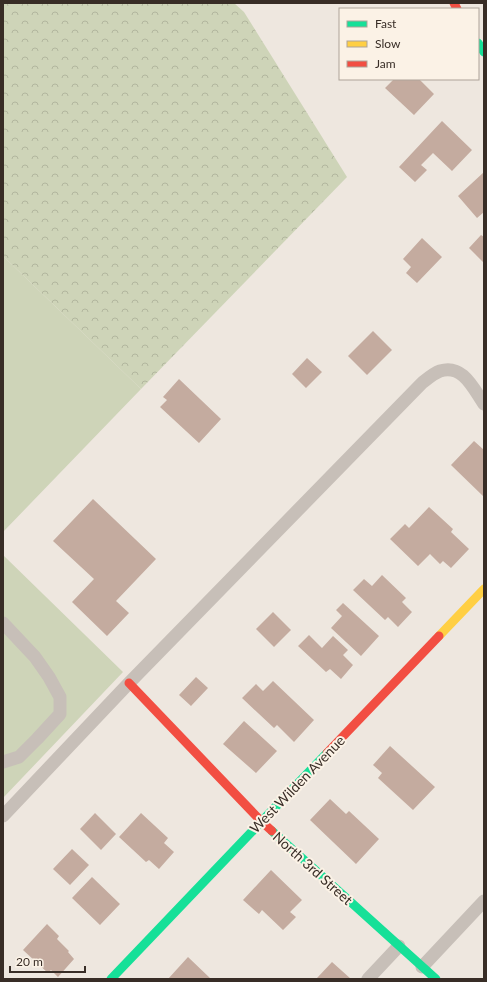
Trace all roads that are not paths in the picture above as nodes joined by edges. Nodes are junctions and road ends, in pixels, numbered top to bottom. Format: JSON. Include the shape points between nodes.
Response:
{"nodes":[{"id":1,"x":484,"y":404,"type":"edge"},
{"id":2,"x":484,"y":589,"type":"edge"},
{"id":3,"x":3,"y":623,"type":"edge"},
{"id":4,"x":129,"y":684,"type":"junction"},
{"id":5,"x":3,"y":762,"type":"edge"},
{"id":6,"x":3,"y":816,"type":"edge"},
{"id":7,"x":261,"y":821,"type":"junction"},
{"id":8,"x":484,"y":901,"type":"edge"},
{"id":9,"x":399,"y":946,"type":"junction"},
{"id":10,"x":422,"y":967,"type":"junction"},
{"id":11,"x":115,"y":978,"type":"edge"},
{"id":12,"x":368,"y":979,"type":"edge"},
{"id":13,"x":436,"y":979,"type":"edge"}],
"edges":[{"from":1,"to":4,"type":"lane","via":[[470,382],[462,373],[453,369],[439,371],[422,383]]},
{"from":2,"to":7,"type":"street","name":"West Wilden Avenue"},
{"from":3,"to":5,"type":"lane","via":[[35,657],[60,697],[60,714],[19,757]]},
{"from":4,"to":6,"type":"lane"},
{"from":4,"to":7,"type":"street","name":"North 3rd Street"},
{"from":7,"to":9,"type":"street","name":"North 3rd Street"},
{"from":7,"to":11,"type":"street","name":"West Wilden Avenue"},
{"from":8,"to":10,"type":"lane"},
{"from":9,"to":10,"type":"street","name":"North 3rd Street"},
{"from":9,"to":12,"type":"lane"},
{"from":10,"to":13,"type":"street","name":"North 3rd Street"}]}
